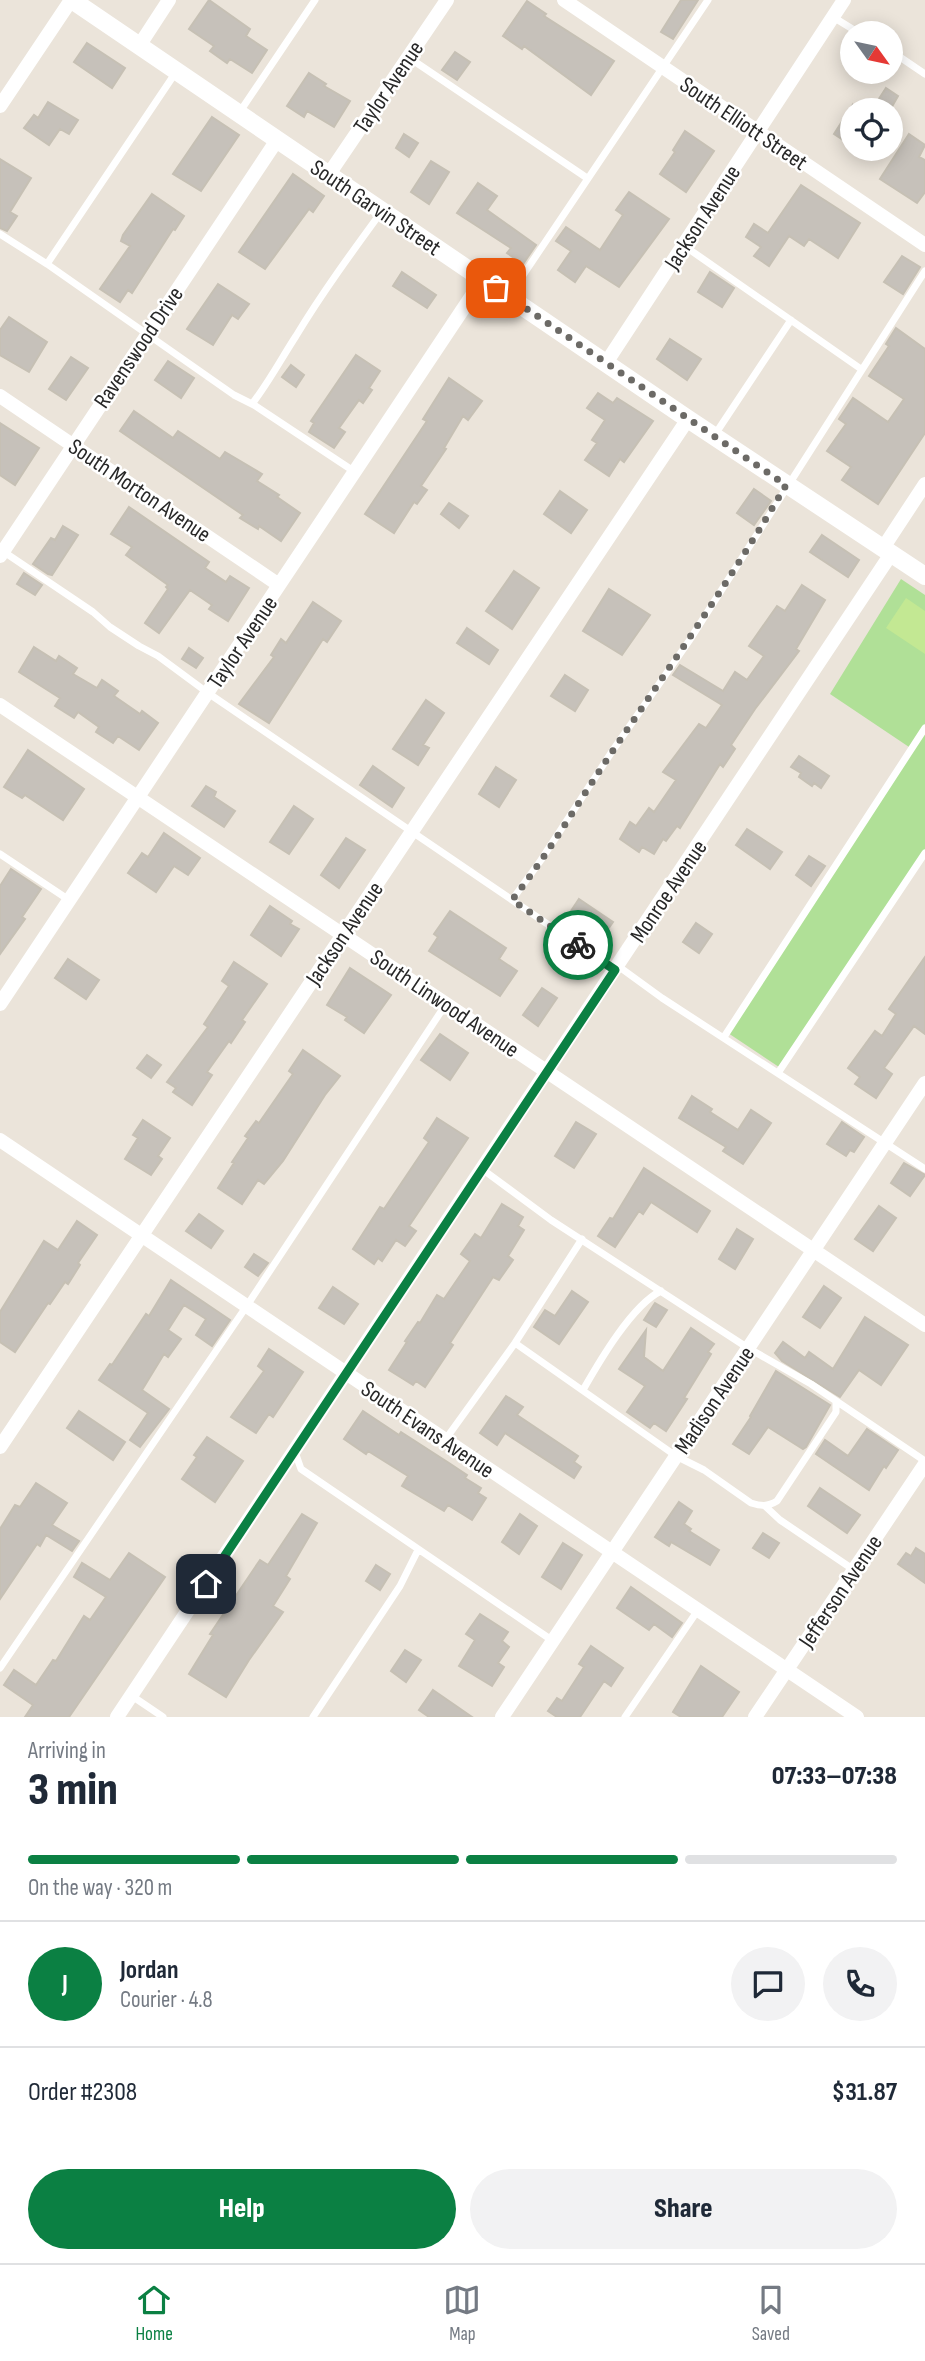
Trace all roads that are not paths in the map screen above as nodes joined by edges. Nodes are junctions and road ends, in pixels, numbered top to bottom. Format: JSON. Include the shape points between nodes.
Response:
{"nodes":[{"id":1,"x":71,"y":0,"type":"edge"},
{"id":2,"x":169,"y":0,"type":"edge"},
{"id":3,"x":315,"y":0,"type":"edge"},
{"id":4,"x":447,"y":0,"type":"edge"},
{"id":5,"x":564,"y":0,"type":"edge"},
{"id":6,"x":708,"y":0,"type":"edge"},
{"id":7,"x":844,"y":0,"type":"edge"},
{"id":8,"x":833,"y":17,"type":"junction"},
{"id":9,"x":840,"y":21,"type":"edge"},
{"id":10,"x":139,"y":46,"type":"junction"},
{"id":11,"x":408,"y":57,"type":"junction"},
{"id":12,"x":903,"y":59,"type":"edge"},
{"id":13,"x":663,"y":68,"type":"junction"},
{"id":14,"x":176,"y":71,"type":"junction"},
{"id":15,"x":925,"y":74,"type":"edge"},
{"id":16,"x":0,"y":106,"type":"edge"},
{"id":17,"x":238,"y":113,"type":"junction"},
{"id":18,"x":758,"y":132,"type":"junction"},
{"id":19,"x":276,"y":139,"type":"junction"},
{"id":20,"x":329,"y":174,"type":"junction"},
{"id":21,"x":587,"y":178,"type":"junction"},
{"id":22,"x":382,"y":211,"type":"junction"},
{"id":23,"x":0,"y":234,"type":"edge"},
{"id":24,"x":683,"y":245,"type":"junction"},
{"id":25,"x":925,"y":246,"type":"edge"},
{"id":26,"x":47,"y":264,"type":"junction"},
{"id":27,"x":925,"y":271,"type":"edge"},
{"id":28,"x":483,"y":279,"type":"junction"},
{"id":29,"x":509,"y":297,"type":"junction"},
{"id":30,"x":790,"y":320,"type":"junction"},
{"id":31,"x":147,"y":333,"type":"junction"},
{"id":32,"x":606,"y":363,"type":"junction"},
{"id":33,"x":862,"y":369,"type":"junction"},
{"id":34,"x":0,"y":396,"type":"edge"},
{"id":35,"x":252,"y":404,"type":"junction"},
{"id":36,"x":688,"y":419,"type":"junction"},
{"id":37,"x":713,"y":436,"type":"junction"},
{"id":38,"x":72,"y":445,"type":"junction"},
{"id":39,"x":355,"y":472,"type":"junction"},
{"id":40,"x":925,"y":484,"type":"edge"},
{"id":41,"x":786,"y":485,"type":"junction"},
{"id":42,"x":887,"y":551,"type":"junction"},
{"id":43,"x":1,"y":552,"type":"edge"},
{"id":44,"x":925,"y":576,"type":"edge"},
{"id":45,"x":279,"y":585,"type":"junction"},
{"id":46,"x":208,"y":693,"type":"junction"},
{"id":47,"x":0,"y":705,"type":"edge"},
{"id":48,"x":925,"y":728,"type":"edge"},
{"id":49,"x":138,"y":797,"type":"junction"},
{"id":50,"x":412,"y":831,"type":"junction"},
{"id":51,"x":925,"y":853,"type":"edge"},
{"id":52,"x":0,"y":854,"type":"edge"},
{"id":53,"x":69,"y":900,"type":"junction"},
{"id":54,"x":512,"y":900,"type":"junction"},
{"id":55,"x":343,"y":935,"type":"junction"},
{"id":56,"x":617,"y":968,"type":"junction"},
{"id":57,"x":0,"y":1004,"type":"edge"},
{"id":58,"x":446,"y":1004,"type":"junction"},
{"id":59,"x":724,"y":1037,"type":"junction"},
{"id":60,"x":547,"y":1071,"type":"junction"},
{"id":61,"x":778,"y":1073,"type":"junction"},
{"id":62,"x":925,"y":1083,"type":"edge"},
{"id":63,"x":0,"y":1140,"type":"edge"},
{"id":64,"x":885,"y":1142,"type":"junction"},
{"id":65,"x":482,"y":1169,"type":"junction"},
{"id":66,"x":925,"y":1169,"type":"edge"},
{"id":67,"x":142,"y":1236,"type":"junction"},
{"id":68,"x":582,"y":1239,"type":"junction"},
{"id":69,"x":814,"y":1249,"type":"junction"},
{"id":70,"x":661,"y":1291,"type":"junction"},
{"id":71,"x":246,"y":1307,"type":"junction"},
{"id":72,"x":925,"y":1325,"type":"edge"},
{"id":73,"x":515,"y":1343,"type":"junction"},
{"id":74,"x":748,"y":1348,"type":"junction"},
{"id":75,"x":346,"y":1375,"type":"junction"},
{"id":76,"x":583,"y":1390,"type":"junction"},
{"id":77,"x":836,"y":1401,"type":"junction"},
{"id":78,"x":444,"y":1440,"type":"junction"},
{"id":79,"x":0,"y":1447,"type":"edge"},
{"id":80,"x":295,"y":1451,"type":"junction"},
{"id":81,"x":676,"y":1455,"type":"junction"},
{"id":82,"x":925,"y":1464,"type":"edge"},
{"id":83,"x":765,"y":1506,"type":"junction"},
{"id":84,"x":418,"y":1550,"type":"junction"},
{"id":85,"x":612,"y":1552,"type":"junction"},
{"id":86,"x":854,"y":1570,"type":"junction"},
{"id":87,"x":698,"y":1610,"type":"junction"},
{"id":88,"x":553,"y":1641,"type":"junction"},
{"id":89,"x":0,"y":1668,"type":"edge"},
{"id":90,"x":786,"y":1670,"type":"junction"},
{"id":91,"x":132,"y":1695,"type":"junction"},
{"id":92,"x":117,"y":1717,"type":"edge"},
{"id":93,"x":163,"y":1717,"type":"edge"},
{"id":94,"x":313,"y":1717,"type":"edge"},
{"id":95,"x":502,"y":1717,"type":"edge"},
{"id":96,"x":625,"y":1717,"type":"edge"},
{"id":97,"x":755,"y":1717,"type":"edge"},
{"id":98,"x":857,"y":1717,"type":"edge"}],
"edges":[{"from":1,"to":10,"type":"street","name":"South Garvin Street"},
{"from":1,"to":16,"type":"street"},
{"from":2,"to":10,"type":"street"},
{"from":3,"to":17,"type":"lane"},
{"from":4,"to":11,"type":"street","name":"Taylor Avenue"},
{"from":5,"to":13,"type":"street","name":"South Elliott Street"},
{"from":6,"to":13,"type":"lane"},
{"from":7,"to":8,"type":"street","name":"Jackson Avenue"},
{"from":8,"to":9,"type":"lane"},
{"from":8,"to":18,"type":"street","name":"Jackson Avenue"},
{"from":10,"to":14,"type":"street","name":"South Garvin Street"},
{"from":11,"to":20,"type":"street","name":"Taylor Avenue"},
{"from":11,"to":21,"type":"lane"},
{"from":12,"to":15,"type":"lane"},
{"from":13,"to":18,"type":"street","name":"South Elliott Street"},
{"from":13,"to":21,"type":"lane"},
{"from":14,"to":17,"type":"street","name":"South Garvin Street"},
{"from":14,"to":26,"type":"lane"},
{"from":17,"to":19,"type":"street","name":"South Garvin Street"},
{"from":18,"to":24,"type":"street","name":"Jackson Avenue"},
{"from":18,"to":25,"type":"street","name":"South Elliott Street"},
{"from":19,"to":20,"type":"street","name":"South Garvin Street"},
{"from":19,"to":31,"type":"street","name":"Ravenswood Drive"},
{"from":20,"to":22,"type":"street","name":"South Garvin Street"},
{"from":21,"to":29,"type":"lane"},
{"from":22,"to":28,"type":"street","name":"South Garvin Street"},
{"from":22,"to":35,"type":"lane"},
{"from":23,"to":26,"type":"lane"},
{"from":24,"to":30,"type":"lane"},
{"from":24,"to":32,"type":"street","name":"Jackson Avenue"},
{"from":26,"to":31,"type":"lane"},
{"from":27,"to":33,"type":"lane"},
{"from":28,"to":29,"type":"street","name":"South Garvin Street"},
{"from":28,"to":39,"type":"street","name":"Taylor Avenue"},
{"from":29,"to":32,"type":"street","name":"South Garvin Street"},
{"from":30,"to":33,"type":"lane"},
{"from":30,"to":37,"type":"lane"},
{"from":31,"to":35,"type":"lane"},
{"from":31,"to":38,"type":"street","name":"Ravenswood Drive"},
{"from":32,"to":36,"type":"street","name":"South Garvin Street"},
{"from":33,"to":41,"type":"lane"},
{"from":34,"to":38,"type":"street","name":"South Morton Avenue"},
{"from":35,"to":39,"type":"lane"},
{"from":36,"to":37,"type":"street","name":"South Garvin Street"},
{"from":36,"to":50,"type":"street","name":"Jackson Avenue"},
{"from":37,"to":41,"type":"street","name":"South Garvin Street"},
{"from":38,"to":43,"type":"street","name":"Ravenswood Drive"},
{"from":38,"to":45,"type":"street","name":"South Morton Avenue"},
{"from":39,"to":45,"type":"street","name":"Taylor Avenue"},
{"from":40,"to":42,"type":"street","name":"Monroe Avenue"},
{"from":41,"to":42,"type":"street","name":"South Garvin Street"},
{"from":41,"to":54,"type":"lane","via":[[689,641]]},
{"from":42,"to":44,"type":"street","name":"South Garvin Street"},
{"from":42,"to":56,"type":"street","name":"Monroe Avenue"},
{"from":43,"to":46,"type":"lane"},
{"from":45,"to":46,"type":"street","name":"Taylor Avenue"},
{"from":46,"to":49,"type":"street","name":"Taylor Avenue"},
{"from":46,"to":50,"type":"lane"},
{"from":47,"to":49,"type":"street","name":"South Linwood Avenue"},
{"from":48,"to":59,"type":"lane"},
{"from":49,"to":53,"type":"street","name":"Taylor Avenue"},
{"from":49,"to":55,"type":"street","name":"South Linwood Avenue"},
{"from":50,"to":54,"type":"lane"},
{"from":50,"to":55,"type":"street","name":"Jackson Avenue"},
{"from":51,"to":61,"type":"lane"},
{"from":52,"to":53,"type":"lane"},
{"from":53,"to":57,"type":"street","name":"Taylor Avenue"},
{"from":54,"to":56,"type":"lane"},
{"from":55,"to":58,"type":"street","name":"South Linwood Avenue"},
{"from":55,"to":67,"type":"street","name":"Jackson Avenue"},
{"from":56,"to":59,"type":"lane"},
{"from":56,"to":60,"type":"street","name":"Monroe Avenue"},
{"from":58,"to":60,"type":"street","name":"South Linwood Avenue"},
{"from":58,"to":71,"type":"lane"},
{"from":59,"to":61,"type":"lane"},
{"from":60,"to":65,"type":"street","name":"Monroe Avenue"},
{"from":60,"to":69,"type":"street","name":"South Linwood Avenue"},
{"from":61,"to":64,"type":"lane"},
{"from":62,"to":64,"type":"street","name":"Madison Avenue"},
{"from":63,"to":67,"type":"street","name":"South Evans Avenue"},
{"from":64,"to":66,"type":"lane"},
{"from":64,"to":69,"type":"street","name":"Madison Avenue"},
{"from":65,"to":68,"type":"lane"},
{"from":65,"to":75,"type":"street","name":"Monroe Avenue"},
{"from":67,"to":71,"type":"street","name":"South Evans Avenue"},
{"from":67,"to":79,"type":"street","name":"Jackson Avenue"},
{"from":68,"to":70,"type":"lane"},
{"from":68,"to":73,"type":"lane"},
{"from":69,"to":72,"type":"street","name":"South Linwood Avenue"},
{"from":69,"to":74,"type":"street","name":"Madison Avenue"},
{"from":70,"to":74,"type":"lane"},
{"from":70,"to":76,"type":"lane","via":[[644,1303],[601,1358]]},
{"from":71,"to":75,"type":"street","name":"South Evans Avenue"},
{"from":71,"to":89,"type":"lane"},
{"from":73,"to":76,"type":"lane"},
{"from":73,"to":78,"type":"lane"},
{"from":74,"to":77,"type":"lane"},
{"from":74,"to":81,"type":"street","name":"Madison Avenue"},
{"from":75,"to":78,"type":"street","name":"South Evans Avenue"},
{"from":75,"to":80,"type":"street","name":"Monroe Avenue"},
{"from":76,"to":81,"type":"lane"},
{"from":77,"to":82,"type":"lane"},
{"from":77,"to":83,"type":"lane","via":[[836,1412],[777,1501]]},
{"from":78,"to":85,"type":"street","name":"South Evans Avenue"},
{"from":80,"to":84,"type":"lane","via":[[301,1469]]},
{"from":80,"to":91,"type":"street","name":"Monroe Avenue"},
{"from":81,"to":83,"type":"lane","via":[[751,1503]]},
{"from":81,"to":85,"type":"street","name":"Madison Avenue"},
{"from":82,"to":86,"type":"street","name":"Jefferson Avenue"},
{"from":83,"to":86,"type":"lane"},
{"from":84,"to":88,"type":"lane"},
{"from":84,"to":94,"type":"lane","via":[[400,1586]]},
{"from":85,"to":87,"type":"street","name":"South Evans Avenue"},
{"from":85,"to":88,"type":"street","name":"Madison Avenue"},
{"from":86,"to":90,"type":"street","name":"Jefferson Avenue"},
{"from":87,"to":90,"type":"street","name":"South Evans Avenue"},
{"from":87,"to":96,"type":"lane"},
{"from":88,"to":95,"type":"street","name":"Madison Avenue"},
{"from":90,"to":97,"type":"street","name":"Jefferson Avenue"},
{"from":90,"to":98,"type":"street","name":"South Evans Avenue"},
{"from":91,"to":92,"type":"street","name":"Monroe Avenue"},
{"from":91,"to":93,"type":"lane"}]}
